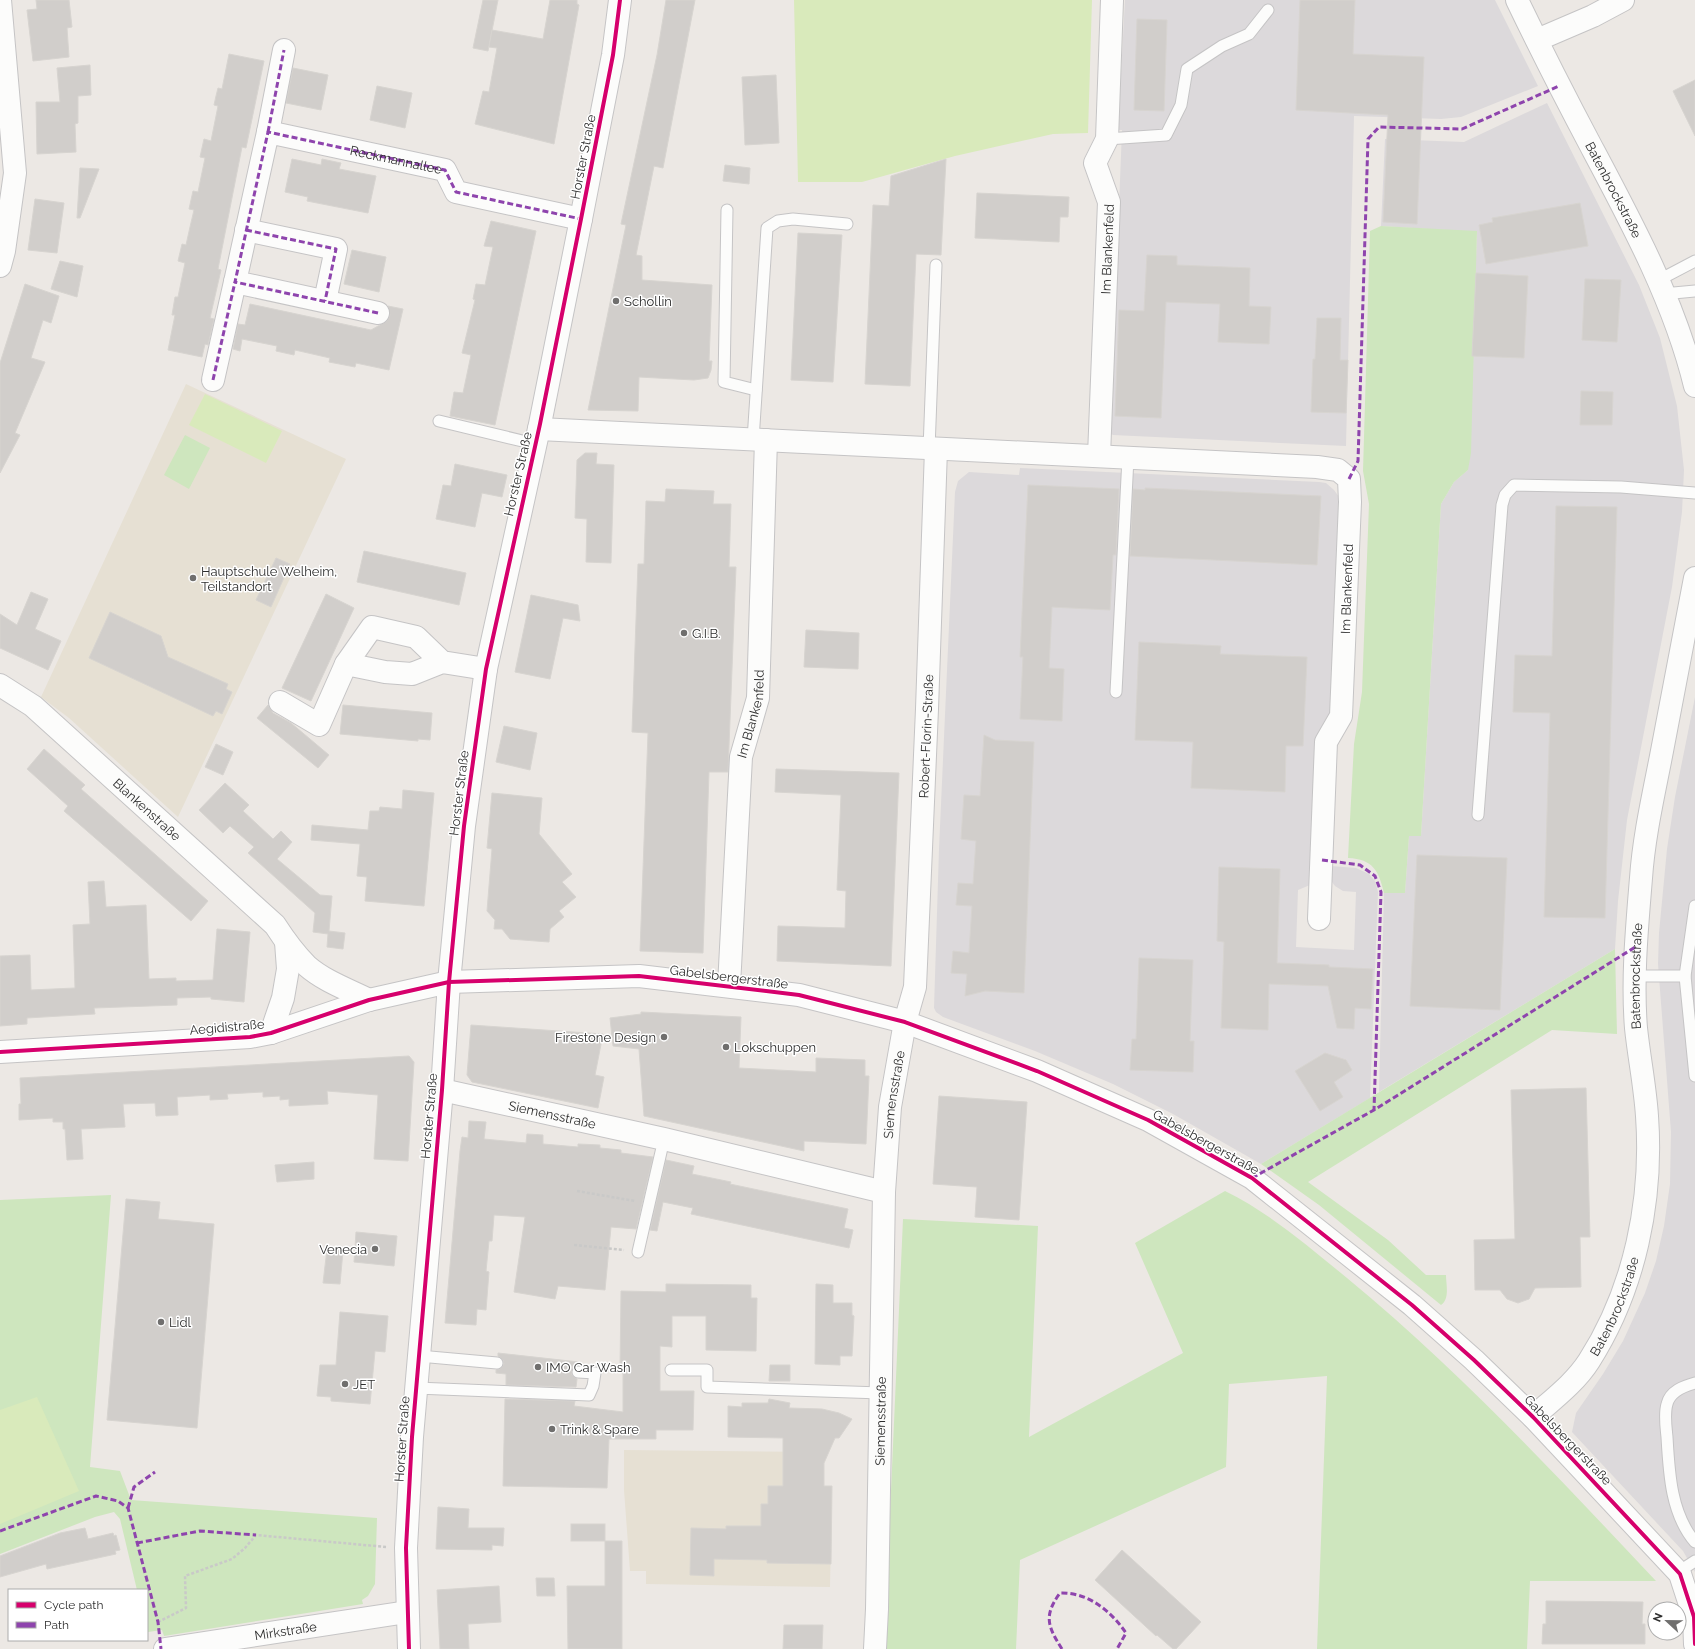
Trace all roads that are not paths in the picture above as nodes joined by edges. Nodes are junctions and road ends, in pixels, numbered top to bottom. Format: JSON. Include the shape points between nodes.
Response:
{"nodes":[{"id":1,"x":0,"y":0,"type":"edge"},
{"id":2,"x":620,"y":0,"type":"edge"},
{"id":3,"x":1112,"y":0,"type":"edge"},
{"id":4,"x":1517,"y":0,"type":"edge"},
{"id":5,"x":1623,"y":0,"type":"edge"},
{"id":6,"x":1268,"y":10,"type":"dead end"},
{"id":7,"x":1537,"y":40,"type":"junction"},
{"id":8,"x":284,"y":50,"type":"dead end"},
{"id":9,"x":268,"y":132,"type":"junction"},
{"id":10,"x":1107,"y":139,"type":"junction"},
{"id":11,"x":727,"y":210,"type":"dead end"},
{"id":12,"x":581,"y":219,"type":"junction"},
{"id":13,"x":847,"y":224,"type":"dead end"},
{"id":14,"x":246,"y":230,"type":"junction"},
{"id":15,"x":1695,"y":261,"type":"edge"},
{"id":16,"x":936,"y":265,"type":"dead end"},
{"id":17,"x":0,"y":266,"type":"edge"},
{"id":18,"x":235,"y":282,"type":"junction"},
{"id":19,"x":1660,"y":288,"type":"junction"},
{"id":20,"x":1695,"y":291,"type":"edge"},
{"id":21,"x":324,"y":301,"type":"junction"},
{"id":22,"x":378,"y":313,"type":"dead end"},
{"id":23,"x":1692,"y":362,"type":"edge"},
{"id":24,"x":213,"y":380,"type":"dead end"},
{"id":25,"x":1695,"y":386,"type":"edge"},
{"id":26,"x":756,"y":390,"type":"junction"},
{"id":27,"x":439,"y":421,"type":"dead end"},
{"id":28,"x":537,"y":437,"type":"junction"},
{"id":29,"x":759,"y":440,"type":"junction"},
{"id":30,"x":932,"y":449,"type":"junction"},
{"id":31,"x":1099,"y":456,"type":"junction"},
{"id":32,"x":1128,"y":458,"type":"junction"},
{"id":33,"x":1695,"y":493,"type":"edge"},
{"id":34,"x":1695,"y":578,"type":"edge"},
{"id":35,"x":442,"y":662,"type":"junction"},
{"id":36,"x":346,"y":664,"type":"junction"},
{"id":37,"x":486,"y":669,"type":"junction"},
{"id":38,"x":0,"y":685,"type":"edge"},
{"id":39,"x":1116,"y":692,"type":"dead end"},
{"id":40,"x":280,"y":702,"type":"dead end"},
{"id":41,"x":1478,"y":815,"type":"dead end"},
{"id":42,"x":1695,"y":906,"type":"edge"},
{"id":43,"x":1320,"y":919,"type":"dead end"},
{"id":44,"x":286,"y":942,"type":"junction"},
{"id":45,"x":1635,"y":976,"type":"junction"},
{"id":46,"x":1685,"y":976,"type":"junction"},
{"id":47,"x":449,"y":982,"type":"junction"},
{"id":48,"x":729,"y":986,"type":"junction"},
{"id":49,"x":369,"y":1000,"type":"junction"},
{"id":50,"x":905,"y":1022,"type":"junction"},
{"id":51,"x":271,"y":1033,"type":"junction"},
{"id":52,"x":0,"y":1052,"type":"edge"},
{"id":53,"x":1695,"y":1076,"type":"edge"},
{"id":54,"x":442,"y":1090,"type":"junction"},
{"id":55,"x":664,"y":1139,"type":"junction"},
{"id":56,"x":884,"y":1192,"type":"junction"},
{"id":57,"x":638,"y":1252,"type":"road end"},
{"id":58,"x":419,"y":1356,"type":"junction"},
{"id":59,"x":497,"y":1363,"type":"dead end"},
{"id":60,"x":671,"y":1370,"type":"dead end"},
{"id":61,"x":578,"y":1372,"type":"dead end"},
{"id":62,"x":1695,"y":1383,"type":"edge"},
{"id":63,"x":416,"y":1388,"type":"junction"},
{"id":64,"x":881,"y":1393,"type":"junction"},
{"id":65,"x":1533,"y":1417,"type":"junction"},
{"id":66,"x":1695,"y":1542,"type":"edge"},
{"id":67,"x":1687,"y":1566,"type":"edge"},
{"id":68,"x":407,"y":1612,"type":"junction"},
{"id":69,"x":1694,"y":1617,"type":"edge"},
{"id":70,"x":1695,"y":1644,"type":"edge"},
{"id":71,"x":164,"y":1649,"type":"edge"},
{"id":72,"x":409,"y":1649,"type":"edge"},
{"id":73,"x":875,"y":1649,"type":"edge"}],
"edges":[{"from":1,"to":17,"type":"street","via":[[15,173]]},
{"from":2,"to":12,"type":"street","name":"Horster Straße","via":[[613,55]]},
{"from":3,"to":10,"type":"street","name":"Im Blankenfeld"},
{"from":4,"to":7,"type":"street","name":"Batenbrockstraße"},
{"from":5,"to":7,"type":"street"},
{"from":6,"to":10,"type":"lane","via":[[1249,34],[1222,46],[1187,69],[1181,106],[1166,135]]},
{"from":7,"to":19,"type":"street","name":"Batenbrockstraße","via":[[1641,241]]},
{"from":8,"to":9,"type":"street"},
{"from":9,"to":12,"type":"street","name":"Reckmannallee","via":[[445,170],[456,192]]},
{"from":9,"to":14,"type":"street"},
{"from":10,"to":31,"type":"street","name":"Im Blankenfeld","via":[[1095,163],[1109,202]]},
{"from":11,"to":26,"type":"lane","via":[[724,382]]},
{"from":12,"to":28,"type":"street","name":"Horster Straße"},
{"from":13,"to":26,"type":"lane","via":[[793,219],[778,221],[767,228]]},
{"from":14,"to":18,"type":"street"},
{"from":14,"to":21,"type":"street","via":[[336,249]]},
{"from":15,"to":19,"type":"lane"},
{"from":16,"to":30,"type":"lane"},
{"from":18,"to":21,"type":"street"},
{"from":18,"to":24,"type":"street"},
{"from":19,"to":20,"type":"lane"},
{"from":19,"to":23,"type":"street","name":"Batenbrockstraße"},
{"from":21,"to":22,"type":"street"},
{"from":23,"to":25,"type":"street","name":"Batenbrockstraße"},
{"from":26,"to":29,"type":"lane"},
{"from":27,"to":28,"type":"lane"},
{"from":28,"to":29,"type":"street","name":"Im Blankenfeld"},
{"from":28,"to":37,"type":"street","name":"Horster Straße"},
{"from":29,"to":30,"type":"street","name":"Im Blankenfeld"},
{"from":29,"to":48,"type":"street","name":"Im Blankenfeld","via":[[758,698],[741,757]]},
{"from":30,"to":31,"type":"street","name":"Im Blankenfeld"},
{"from":30,"to":50,"type":"street","name":"Robert-Florin-Straße","via":[[927,717],[915,987]]},
{"from":31,"to":32,"type":"street","name":"Im Blankenfeld"},
{"from":32,"to":39,"type":"lane"},
{"from":32,"to":43,"type":"street","name":"Im Blankenfeld","via":[[1317,467],[1338,470],[1349,479],[1341,716],[1326,742]]},
{"from":33,"to":41,"type":"lane","via":[[1514,485],[1505,495],[1502,505]]},
{"from":34,"to":45,"type":"street","name":"Batenbrockstraße","via":[[1651,807],[1641,876]]},
{"from":35,"to":36,"type":"street","via":[[412,674],[384,672]]},
{"from":35,"to":36,"type":"street","via":[[416,637],[372,627]]},
{"from":35,"to":37,"type":"street"},
{"from":36,"to":40,"type":"street","via":[[318,725]]},
{"from":37,"to":47,"type":"street","name":"Horster Straße","via":[[464,826]]},
{"from":38,"to":44,"type":"street","name":"Blankenstraße","via":[[33,706],[275,925]]},
{"from":42,"to":46,"type":"lane"},
{"from":44,"to":49,"type":"street","name":"Blankenstraße","via":[[308,966],[334,983]]},
{"from":44,"to":51,"type":"street","name":"Blankenstraße","via":[[288,969],[283,998]]},
{"from":45,"to":46,"type":"lane"},
{"from":45,"to":65,"type":"street","name":"Batenbrockstraße","via":[[1636,1027],[1647,1115],[1648,1154],[1645,1203],[1636,1254],[1606,1330],[1588,1362],[1564,1390]]},
{"from":46,"to":53,"type":"lane"},
{"from":47,"to":48,"type":"street","name":"Gabelsbergerstraße","via":[[639,976]]},
{"from":47,"to":49,"type":"street","name":"Aegidistraße"},
{"from":47,"to":54,"type":"street","name":"Horster Straße"},
{"from":48,"to":50,"type":"street","name":"Gabelsbergerstraße","via":[[799,995]]},
{"from":49,"to":51,"type":"street","name":"Aegidistraße"},
{"from":50,"to":56,"type":"street","name":"Siemensstraße","via":[[890,1106]]},
{"from":50,"to":65,"type":"street","name":"Gabelsbergerstraße","via":[[1037,1071],[1141,1117],[1252,1178],[1412,1305]]},
{"from":51,"to":52,"type":"street","name":"Aegidistraße","via":[[250,1037]]},
{"from":54,"to":55,"type":"street","name":"Siemensstraße"},
{"from":54,"to":58,"type":"street","name":"Horster Straße"},
{"from":55,"to":56,"type":"street","name":"Siemensstraße"},
{"from":55,"to":57,"type":"lane"},
{"from":56,"to":64,"type":"street","name":"Siemensstraße"},
{"from":58,"to":59,"type":"lane"},
{"from":58,"to":63,"type":"street","name":"Horster Straße"},
{"from":60,"to":64,"type":"lane","via":[[707,1370],[707,1387]]},
{"from":61,"to":63,"type":"lane","via":[[595,1373],[589,1395]]},
{"from":62,"to":66,"type":"lane","via":[[1685,1385],[1676,1391],[1667,1403],[1666,1421],[1668,1458],[1676,1506]]},
{"from":63,"to":68,"type":"street","name":"Horster Straße","via":[[406,1548]]},
{"from":64,"to":73,"type":"street","name":"Siemensstraße"},
{"from":65,"to":67,"type":"street","name":"Gabelsbergerstraße"},
{"from":67,"to":69,"type":"street","name":"Gabelsbergerstraße"},
{"from":68,"to":71,"type":"street","name":"Mirkstraße"},
{"from":68,"to":72,"type":"street","name":"Horster Straße"},
{"from":69,"to":70,"type":"street","name":"Gabelsbergerstraße"}]}
